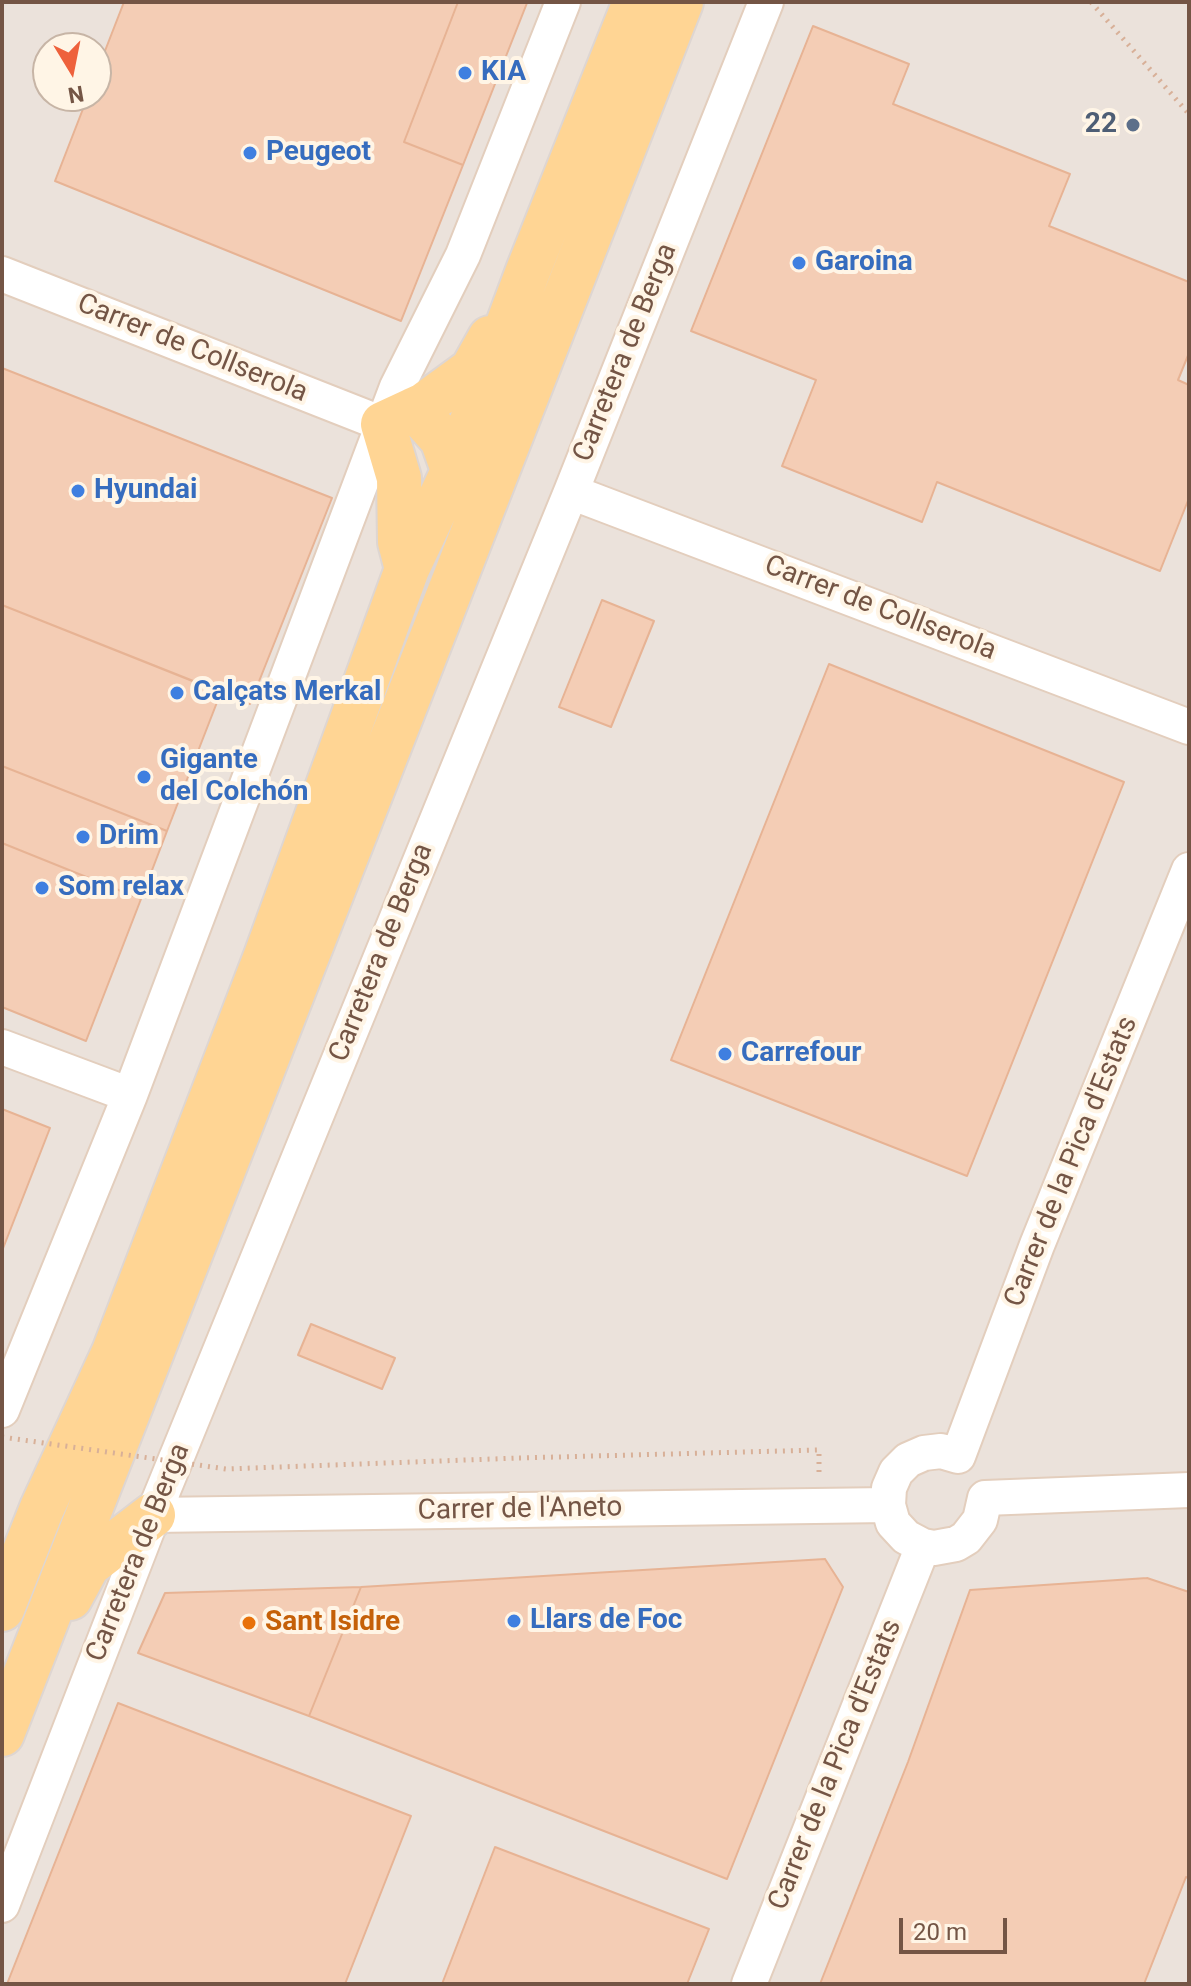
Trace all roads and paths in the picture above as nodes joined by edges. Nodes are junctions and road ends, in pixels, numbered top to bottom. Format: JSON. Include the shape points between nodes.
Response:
{"nodes":[{"id":1,"x":563,"y":2,"type":"edge"},
{"id":2,"x":635,"y":2,"type":"edge"},
{"id":3,"x":681,"y":2,"type":"edge"},
{"id":4,"x":766,"y":2,"type":"edge"},
{"id":5,"x":1091,"y":2,"type":"edge"},
{"id":6,"x":1189,"y":114,"type":"edge"},
{"id":7,"x":596,"y":218,"type":"junction"},
{"id":8,"x":528,"y":271,"type":"junction"},
{"id":9,"x":2,"y":274,"type":"edge"},
{"id":10,"x":399,"y":417,"type":"junction"},
{"id":11,"x":454,"y":469,"type":"junction"},
{"id":12,"x":399,"y":478,"type":"junction"},
{"id":13,"x":571,"y":492,"type":"junction"},
{"id":14,"x":407,"y":569,"type":"junction"},
{"id":15,"x":1189,"y":727,"type":"edge"},
{"id":16,"x":1189,"y":870,"type":"edge"},
{"id":17,"x":317,"y":928,"type":"junction"},
{"id":18,"x":2,"y":1047,"type":"edge"},
{"id":19,"x":130,"y":1095,"type":"junction"},
{"id":20,"x":114,"y":1352,"type":"junction"},
{"id":21,"x":2,"y":1410,"type":"edge"},
{"id":22,"x":2,"y":1437,"type":"edge"},
{"id":23,"x":1189,"y":1490,"type":"edge"},
{"id":24,"x":94,"y":1496,"type":"junction"},
{"id":25,"x":888,"y":1505,"type":"junction"},
{"id":26,"x":819,"y":1506,"type":"junction"},
{"id":27,"x":153,"y":1515,"type":"junction"},
{"id":28,"x":923,"y":1546,"type":"junction"},
{"id":29,"x":2,"y":1609,"type":"edge"},
{"id":30,"x":10,"y":1715,"type":"edge"},
{"id":31,"x":2,"y":1905,"type":"edge"},
{"id":32,"x":749,"y":1984,"type":"edge"}],
"edges":[{"from":1,"to":10,"type":"street","via":[[463,255],[397,387]]},
{"from":2,"to":8,"type":"main road"},
{"from":3,"to":7,"type":"main road"},
{"from":4,"to":13,"type":"street","name":"Carretera de Berga"},
{"from":5,"to":6,"type":"path"},
{"from":7,"to":11,"type":"main road","via":[[554,275],[481,462]]},
{"from":7,"to":17,"type":"main road"},
{"from":8,"to":10,"type":"main road","via":[[472,370]]},
{"from":8,"to":11,"type":"main road"},
{"from":9,"to":10,"type":"street","name":"Carrer de Collserola"},
{"from":10,"to":11,"type":"main road","via":[[442,439]]},
{"from":10,"to":12,"type":"main road"},
{"from":10,"to":19,"type":"street"},
{"from":11,"to":12,"type":"main road"},
{"from":11,"to":14,"type":"main road"},
{"from":11,"to":17,"type":"main road","via":[[462,502],[384,687],[327,844]]},
{"from":12,"to":14,"type":"main road","via":[[400,542]]},
{"from":13,"to":15,"type":"street","name":"Carrer de Collserola"},
{"from":13,"to":27,"type":"street","name":"Carretera de Berga"},
{"from":14,"to":20,"type":"main road"},
{"from":16,"to":25,"type":"street","name":"Carrer de la Pica d'Estats","via":[[958,1456],[941,1451],[908,1460],[896,1472]]},
{"from":17,"to":24,"type":"main road"},
{"from":18,"to":19,"type":"street"},
{"from":19,"to":21,"type":"street"},
{"from":20,"to":24,"type":"main road","via":[[115,1383],[80,1482]]},
{"from":20,"to":29,"type":"main road"},
{"from":22,"to":26,"type":"path","bridge":true,"via":[[226,1469],[819,1450]]},
{"from":23,"to":28,"type":"street","via":[[985,1498],[980,1520],[966,1538],[945,1547]]},
{"from":24,"to":27,"type":"main road","via":[[121,1516]]},
{"from":24,"to":30,"type":"main road"},
{"from":25,"to":26,"type":"street","name":"Carrer de l'Aneto"},
{"from":25,"to":28,"type":"street","via":[[899,1531]]},
{"from":26,"to":27,"type":"street","name":"Carrer de l'Aneto"},
{"from":27,"to":30,"type":"main road","via":[[88,1565]]},
{"from":27,"to":31,"type":"street","name":"Carretera de Berga"},
{"from":28,"to":32,"type":"street","name":"Carrer de la Pica d'Estats"}]}
